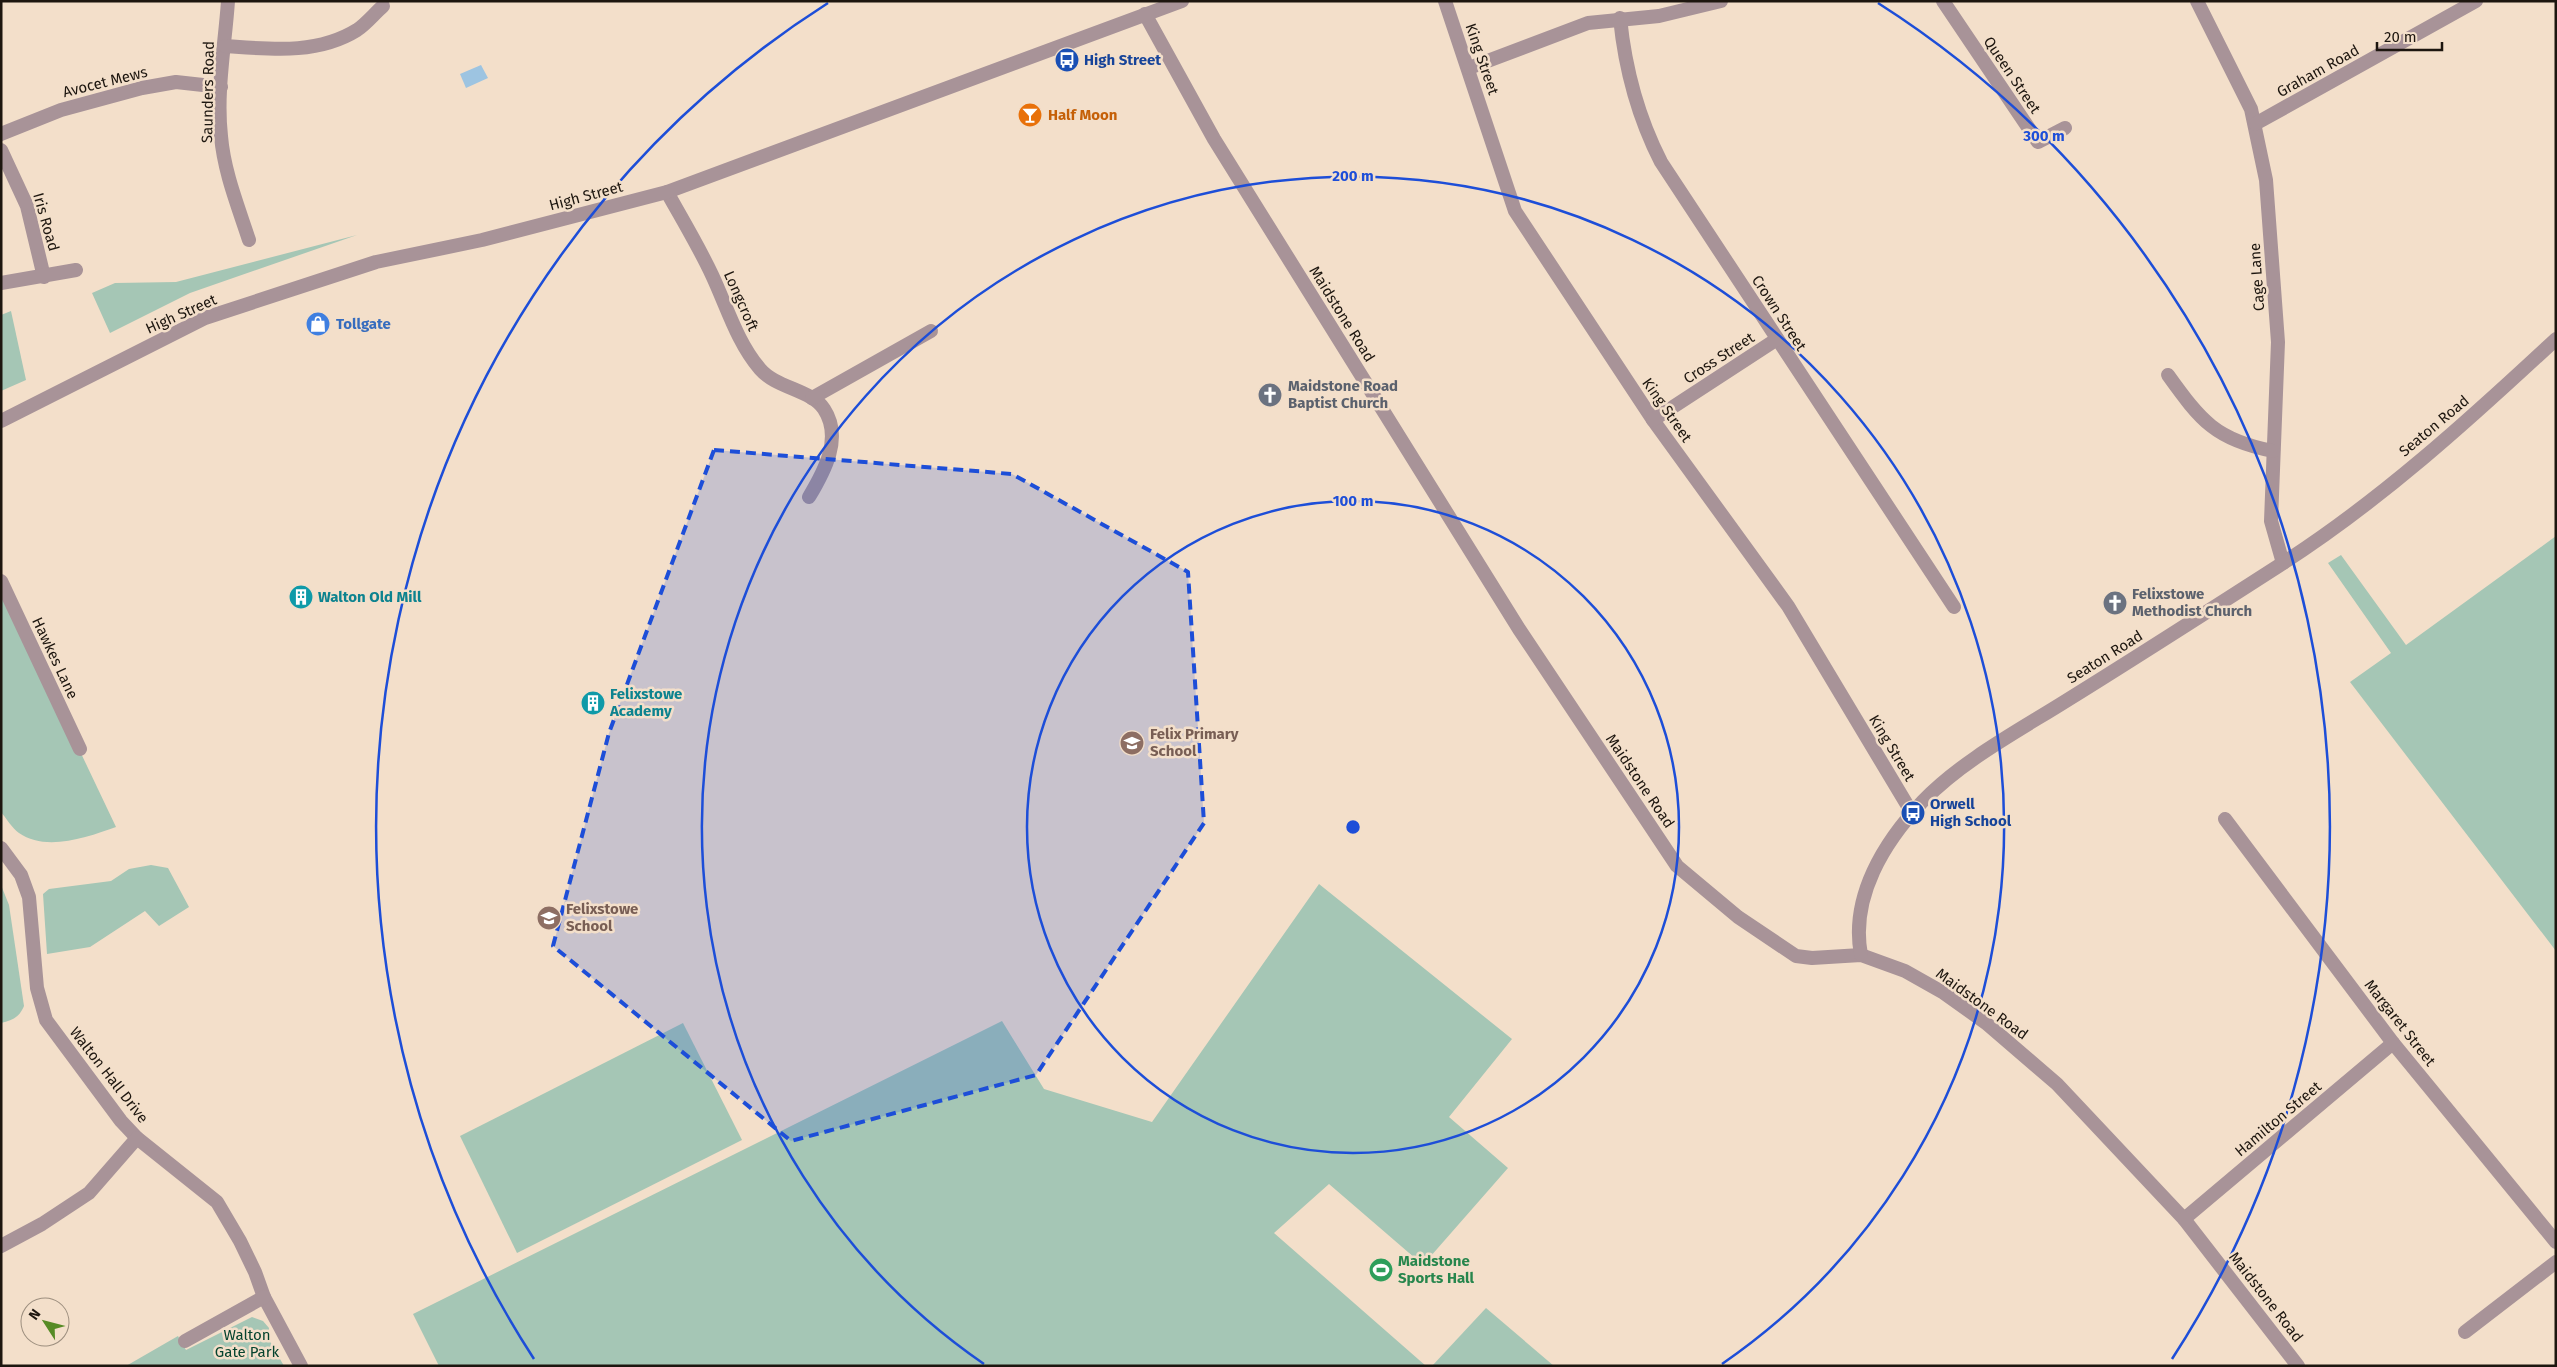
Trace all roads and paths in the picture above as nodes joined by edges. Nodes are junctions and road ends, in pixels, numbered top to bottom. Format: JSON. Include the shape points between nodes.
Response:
{"nodes":[{"id":1,"x":228,"y":1,"type":"edge"},
{"id":2,"x":1182,"y":1,"type":"edge"},
{"id":3,"x":1445,"y":1,"type":"edge"},
{"id":4,"x":1722,"y":1,"type":"edge"},
{"id":5,"x":1943,"y":1,"type":"edge"},
{"id":6,"x":2197,"y":1,"type":"edge"},
{"id":7,"x":2476,"y":1,"type":"edge"},
{"id":8,"x":383,"y":6,"type":"dead end"},
{"id":9,"x":1145,"y":14,"type":"junction"},
{"id":10,"x":1620,"y":18,"type":"junction"},
{"id":11,"x":224,"y":46,"type":"junction"},
{"id":12,"x":1468,"y":68,"type":"junction"},
{"id":13,"x":221,"y":88,"type":"junction"},
{"id":14,"x":2255,"y":124,"type":"junction"},
{"id":15,"x":2065,"y":128,"type":"dead end"},
{"id":16,"x":1,"y":134,"type":"edge"},
{"id":17,"x":1,"y":150,"type":"edge"},
{"id":18,"x":667,"y":192,"type":"junction"},
{"id":19,"x":249,"y":240,"type":"dead end"},
{"id":20,"x":76,"y":270,"type":"dead end"},
{"id":21,"x":44,"y":276,"type":"junction"},
{"id":22,"x":1,"y":283,"type":"edge"},
{"id":23,"x":931,"y":331,"type":"dead end"},
{"id":24,"x":1777,"y":339,"type":"junction"},
{"id":25,"x":2556,"y":339,"type":"edge"},
{"id":26,"x":2168,"y":375,"type":"dead end"},
{"id":27,"x":812,"y":398,"type":"junction"},
{"id":28,"x":1653,"y":420,"type":"junction"},
{"id":29,"x":1,"y":421,"type":"edge"},
{"id":30,"x":2273,"y":451,"type":"junction"},
{"id":31,"x":809,"y":497,"type":"dead end"},
{"id":32,"x":2283,"y":563,"type":"junction"},
{"id":33,"x":1,"y":581,"type":"edge"},
{"id":34,"x":1954,"y":607,"type":"dead end"},
{"id":35,"x":80,"y":749,"type":"dead end"},
{"id":36,"x":1912,"y":813,"type":"junction"},
{"id":37,"x":2225,"y":819,"type":"dead end"},
{"id":38,"x":1,"y":848,"type":"edge"},
{"id":39,"x":1861,"y":956,"type":"junction"},
{"id":40,"x":2393,"y":1043,"type":"junction"},
{"id":41,"x":137,"y":1138,"type":"junction"},
{"id":42,"x":2184,"y":1219,"type":"junction"},
{"id":43,"x":2556,"y":1242,"type":"edge"},
{"id":44,"x":1,"y":1246,"type":"edge"},
{"id":45,"x":2556,"y":1262,"type":"edge"},
{"id":46,"x":264,"y":1297,"type":"junction"},
{"id":47,"x":2465,"y":1332,"type":"dead end"},
{"id":48,"x":186,"y":1341,"type":"dead end"},
{"id":49,"x":301,"y":1366,"type":"edge"},
{"id":50,"x":2298,"y":1366,"type":"edge"}],
"edges":[{"from":1,"to":11,"type":"street","name":"Saunders Road"},
{"from":2,"to":9,"type":"street","name":"High Street"},
{"from":3,"to":12,"type":"street","name":"King Street"},
{"from":4,"to":10,"type":"street","via":[[1659,16]]},
{"from":5,"to":15,"type":"street","name":"Queen Street","via":[[2038,142]]},
{"from":6,"to":14,"type":"street","name":"Cage Lane","via":[[2251,109]]},
{"from":7,"to":14,"type":"street","name":"Graham Road"},
{"from":8,"to":11,"type":"street","via":[[357,30],[311,48],[275,50]]},
{"from":9,"to":18,"type":"street","name":"High Street"},
{"from":9,"to":39,"type":"street","name":"Maidstone Road","via":[[1214,139],[1514,620],[1677,866],[1738,917],[1796,956]]},
{"from":10,"to":12,"type":"street","via":[[1588,23]]},
{"from":10,"to":24,"type":"street","name":"Crown Street","via":[[1627,66],[1660,162]]},
{"from":11,"to":13,"type":"street","name":"Saunders Road"},
{"from":12,"to":28,"type":"street","name":"King Street","via":[[1516,211]]},
{"from":13,"to":16,"type":"street","name":"Avocet Mews","via":[[176,82],[142,88],[61,110]]},
{"from":13,"to":19,"type":"street","name":"Saunders Road","via":[[220,135],[226,170]]},
{"from":14,"to":30,"type":"street","name":"Cage Lane","via":[[2266,180],[2278,342]]},
{"from":17,"to":21,"type":"street","name":"Iris Road","via":[[27,206]]},
{"from":18,"to":27,"type":"street","name":"Longcroft","via":[[711,273],[745,350],[762,372]]},
{"from":18,"to":29,"type":"street","name":"High Street","via":[[482,240],[376,262],[205,318]]},
{"from":20,"to":21,"type":"street"},
{"from":21,"to":22,"type":"street"},
{"from":23,"to":27,"type":"street"},
{"from":24,"to":28,"type":"street","name":"Cross Street"},
{"from":24,"to":34,"type":"street","name":"Crown Street"},
{"from":25,"to":32,"type":"street","name":"Seaton Road","via":[[2388,487]]},
{"from":26,"to":30,"type":"street","via":[[2191,407],[2212,428],[2249,446]]},
{"from":27,"to":31,"type":"street","name":"Longcroft","via":[[824,409],[830,426],[831,453]]},
{"from":28,"to":36,"type":"street","name":"King Street","via":[[1788,606]]},
{"from":30,"to":32,"type":"street","name":"Cage Lane","via":[[2271,521]]},
{"from":32,"to":36,"type":"street","name":"Seaton Road","via":[[2010,736],[1934,792]]},
{"from":33,"to":35,"type":"street","name":"Hawkes Lane"},
{"from":36,"to":39,"type":"street","name":"Seaton Road","via":[[1890,842],[1867,886],[1858,928]]},
{"from":37,"to":40,"type":"street","name":"Margaret Street"},
{"from":38,"to":41,"type":"street","name":"Walton Hall Drive","via":[[21,875],[29,897],[37,988],[46,1020]]},
{"from":39,"to":42,"type":"street","name":"Maidstone Road","via":[[1905,971],[1944,993],[1986,1023],[2057,1084]]},
{"from":40,"to":42,"type":"street","name":"Hamilton Street"},
{"from":40,"to":43,"type":"street","name":"Margaret Street"},
{"from":41,"to":44,"type":"street","via":[[89,1193]]},
{"from":41,"to":46,"type":"street","name":"Walton Hall Drive","via":[[217,1202],[240,1241]]},
{"from":42,"to":50,"type":"street","name":"Maidstone Road"},
{"from":45,"to":47,"type":"street"},
{"from":46,"to":48,"type":"street"},
{"from":46,"to":49,"type":"street","name":"Walton Hall Drive"}]}
